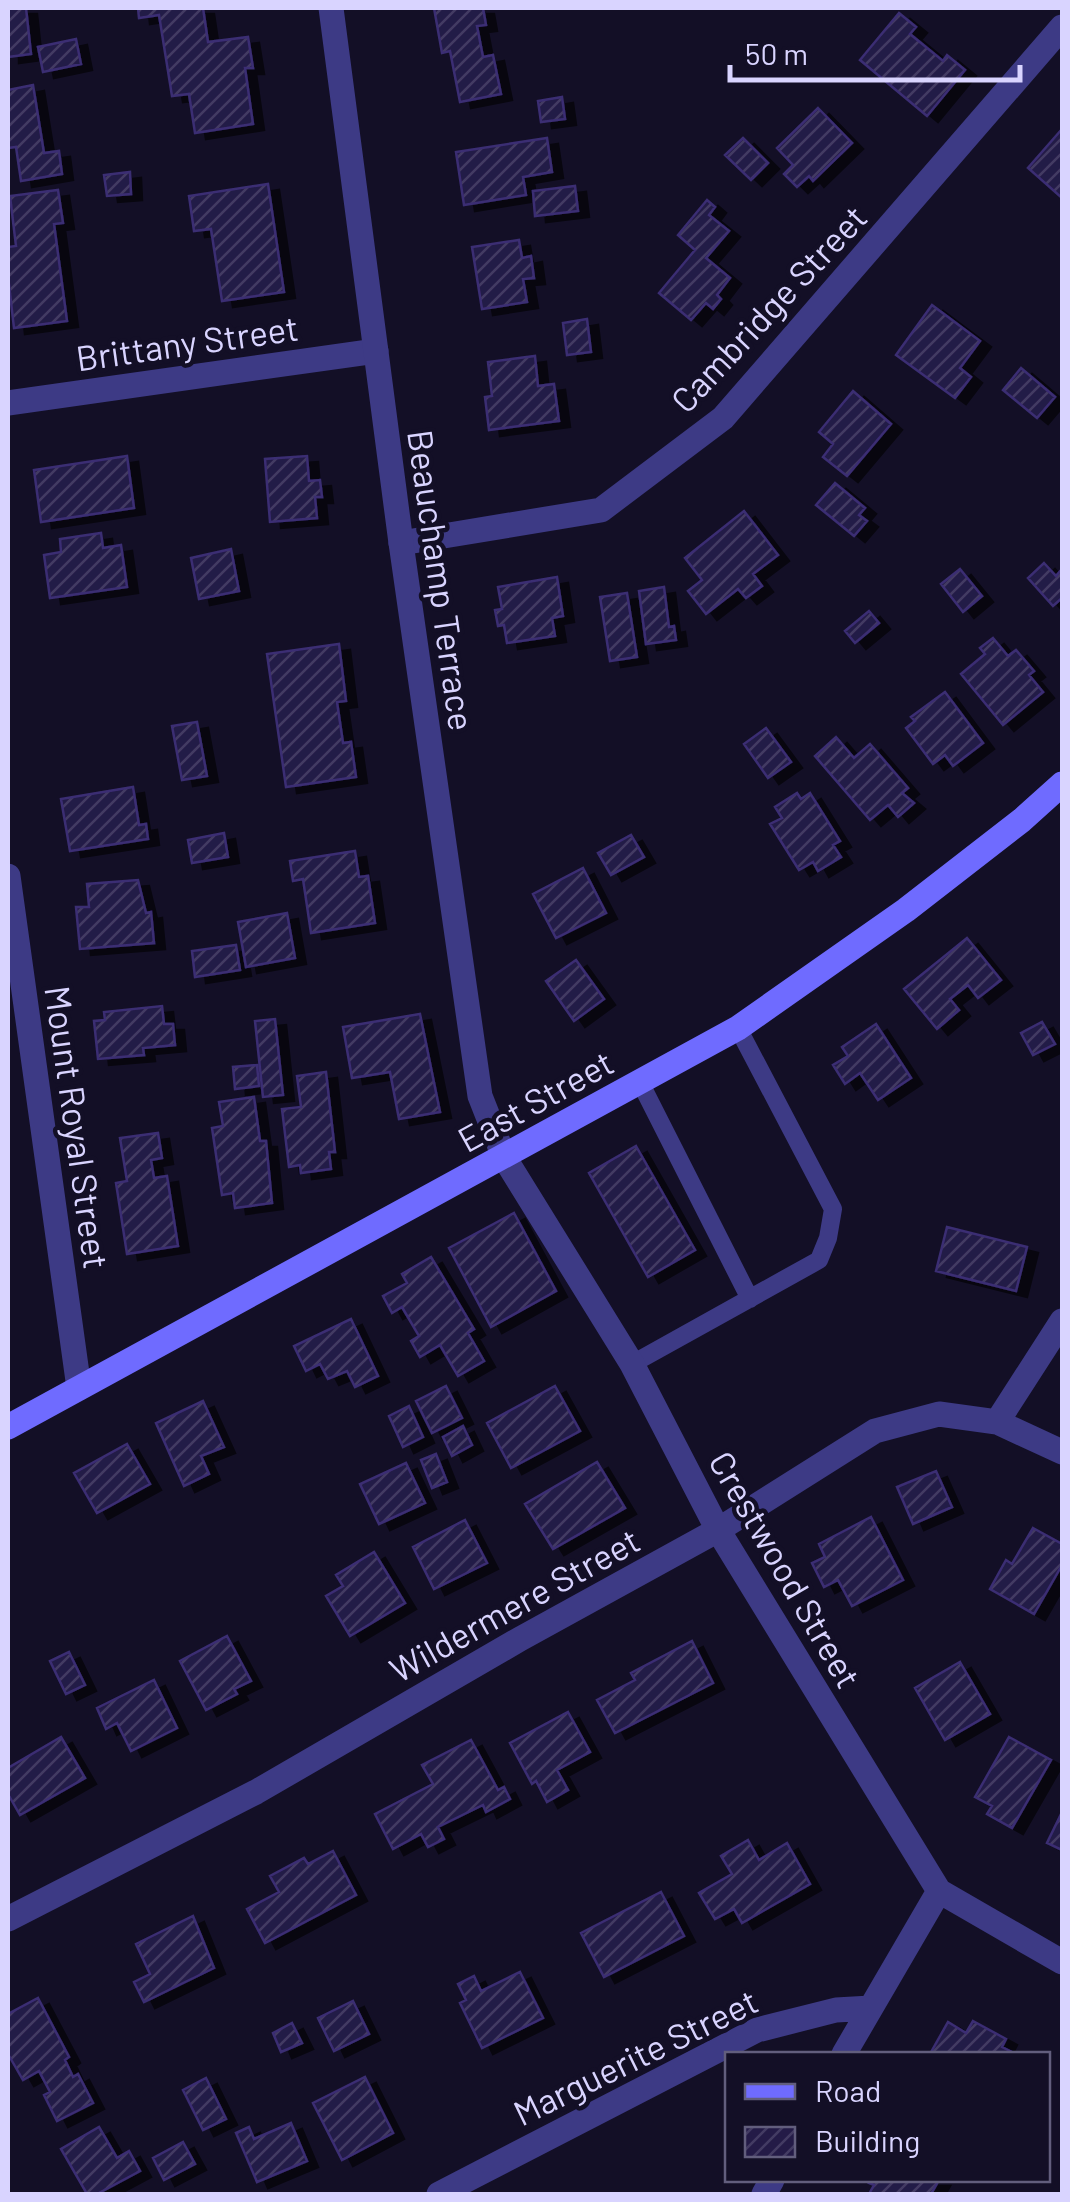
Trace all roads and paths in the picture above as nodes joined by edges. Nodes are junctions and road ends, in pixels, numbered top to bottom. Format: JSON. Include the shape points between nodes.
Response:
{"nodes":[{"id":1,"x":330,"y":8,"type":"edge"},
{"id":2,"x":1062,"y":27,"type":"edge"},
{"id":3,"x":376,"y":351,"type":"junction"},
{"id":4,"x":8,"y":402,"type":"edge"},
{"id":5,"x":401,"y":543,"type":"junction"},
{"id":6,"x":1062,"y":784,"type":"edge"},
{"id":7,"x":8,"y":876,"type":"edge"},
{"id":8,"x":738,"y":1028,"type":"junction"},
{"id":9,"x":640,"y":1082,"type":"junction"},
{"id":10,"x":504,"y":1157,"type":"junction"},
{"id":11,"x":750,"y":1298,"type":"junction"},
{"id":12,"x":1062,"y":1320,"type":"edge"},
{"id":13,"x":632,"y":1364,"type":"junction"},
{"id":14,"x":79,"y":1388,"type":"junction"},
{"id":15,"x":997,"y":1422,"type":"junction"},
{"id":16,"x":8,"y":1427,"type":"edge"},
{"id":17,"x":1062,"y":1452,"type":"edge"},
{"id":18,"x":718,"y":1530,"type":"junction"},
{"id":19,"x":939,"y":1891,"type":"junction"},
{"id":20,"x":8,"y":1919,"type":"edge"},
{"id":21,"x":1062,"y":1962,"type":"edge"},
{"id":22,"x":871,"y":2008,"type":"junction"},
{"id":23,"x":845,"y":2052,"type":"edge"},
{"id":24,"x":439,"y":2194,"type":"edge"}],
"edges":[{"from":1,"to":3,"type":"street","name":"Beauchamp Terrace"},
{"from":2,"to":5,"type":"street","name":"Cambridge Street","via":[[723,418],[600,510]]},
{"from":3,"to":4,"type":"street","name":"Brittany Street"},
{"from":3,"to":5,"type":"street","name":"Beauchamp Terrace"},
{"from":5,"to":10,"type":"street","name":"Beauchamp Terrace","via":[[480,1096]]},
{"from":6,"to":8,"type":"main road","name":"East Street","via":[[906,910]]},
{"from":7,"to":14,"type":"street","name":"Mount Royal Street"},
{"from":8,"to":9,"type":"main road","name":"East Street"},
{"from":8,"to":11,"type":"lane","via":[[833,1209],[819,1260]]},
{"from":9,"to":10,"type":"main road","name":"East Street"},
{"from":9,"to":11,"type":"lane"},
{"from":10,"to":13,"type":"street","name":"Crestwood Street"},
{"from":10,"to":14,"type":"main road","name":"East Street"},
{"from":11,"to":13,"type":"lane"},
{"from":12,"to":15,"type":"street"},
{"from":13,"to":18,"type":"street","name":"Crestwood Street"},
{"from":14,"to":16,"type":"main road","name":"East Street"},
{"from":15,"to":17,"type":"street","name":"Wildermere Street"},
{"from":15,"to":18,"type":"street","name":"Wildermere Street","via":[[939,1414],[875,1431]]},
{"from":18,"to":19,"type":"street","name":"Crestwood Street"},
{"from":18,"to":20,"type":"street","name":"Wildermere Street","via":[[256,1792]]},
{"from":19,"to":21,"type":"street","name":"Crestwood Street"},
{"from":19,"to":22,"type":"street"},
{"from":22,"to":23,"type":"street"},
{"from":22,"to":24,"type":"street","name":"Marguerite Street","via":[[757,2030]]}]}
